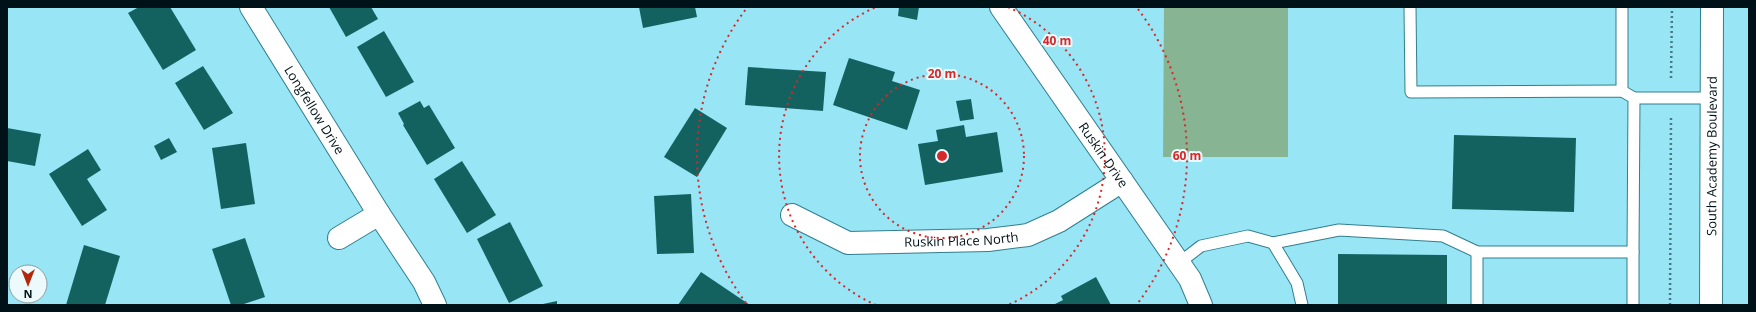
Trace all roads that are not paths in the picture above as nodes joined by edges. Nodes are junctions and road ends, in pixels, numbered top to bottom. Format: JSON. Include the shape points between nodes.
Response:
{"nodes":[{"id":1,"x":251,"y":7,"type":"edge"},
{"id":2,"x":1001,"y":7,"type":"edge"},
{"id":3,"x":1410,"y":7,"type":"edge"},
{"id":4,"x":1622,"y":7,"type":"edge"},
{"id":5,"x":1712,"y":7,"type":"edge"},
{"id":6,"x":1622,"y":91,"type":"junction"},
{"id":7,"x":1634,"y":98,"type":"junction"},
{"id":8,"x":1711,"y":98,"type":"junction"},
{"id":9,"x":1122,"y":181,"type":"junction"},
{"id":10,"x":379,"y":214,"type":"junction"},
{"id":11,"x":792,"y":216,"type":"dead end"},
{"id":12,"x":339,"y":238,"type":"dead end"},
{"id":13,"x":1273,"y":243,"type":"junction"},
{"id":14,"x":1477,"y":252,"type":"junction"},
{"id":15,"x":1633,"y":252,"type":"junction"},
{"id":16,"x":1179,"y":263,"type":"junction"},
{"id":17,"x":435,"y":305,"type":"edge"},
{"id":18,"x":1201,"y":305,"type":"edge"},
{"id":19,"x":1302,"y":305,"type":"edge"},
{"id":20,"x":1477,"y":305,"type":"edge"},
{"id":21,"x":1633,"y":305,"type":"edge"},
{"id":22,"x":1711,"y":305,"type":"edge"}],
"edges":[{"from":1,"to":10,"type":"main road","name":"Longfellow Drive"},
{"from":2,"to":9,"type":"main road","name":"Ruskin Drive"},
{"from":3,"to":6,"type":"lane","via":[[1411,92]]},
{"from":4,"to":6,"type":"lane"},
{"from":5,"to":8,"type":"main road","name":"South Academy Boulevard"},
{"from":6,"to":7,"type":"lane"},
{"from":7,"to":8,"type":"lane"},
{"from":7,"to":15,"type":"lane"},
{"from":8,"to":22,"type":"main road","name":"South Academy Boulevard"},
{"from":9,"to":11,"type":"main road","name":"Ruskin Place North","via":[[1059,221],[1028,235],[988,240],[848,243]]},
{"from":9,"to":16,"type":"main road","name":"Ruskin Drive"},
{"from":10,"to":12,"type":"main road"},
{"from":10,"to":17,"type":"main road","name":"Longfellow Drive","via":[[424,282]]},
{"from":13,"to":14,"type":"lane","via":[[1339,230],[1443,236]]},
{"from":13,"to":16,"type":"lane","via":[[1248,236],[1201,246]]},
{"from":13,"to":19,"type":"lane","via":[[1297,283]]},
{"from":14,"to":15,"type":"lane"},
{"from":14,"to":20,"type":"lane"},
{"from":15,"to":21,"type":"lane"},
{"from":16,"to":18,"type":"main road","name":"Ruskin Drive","via":[[1190,279]]}]}
